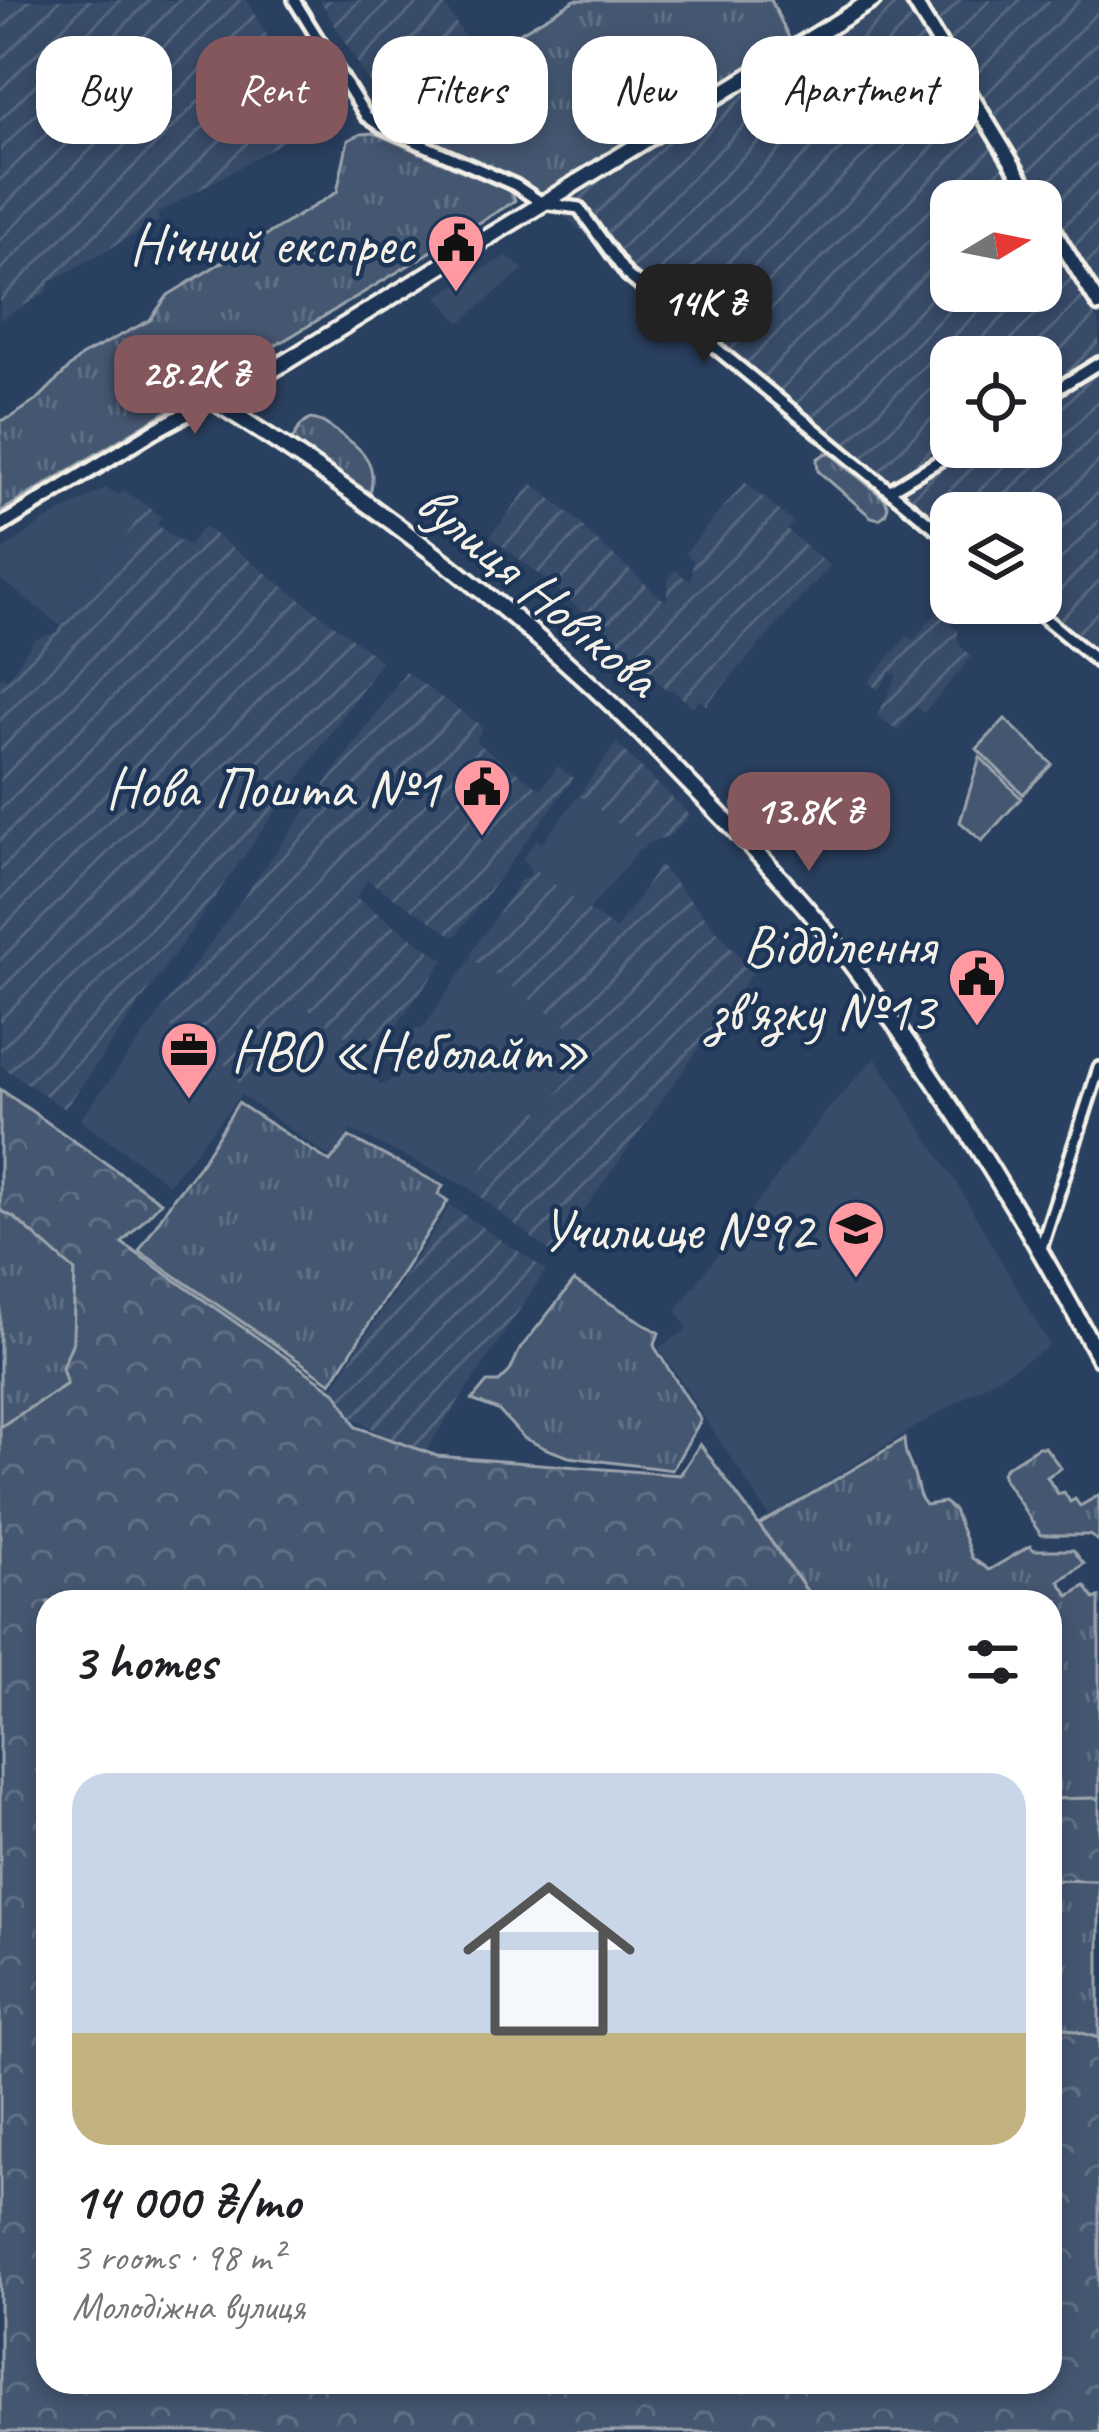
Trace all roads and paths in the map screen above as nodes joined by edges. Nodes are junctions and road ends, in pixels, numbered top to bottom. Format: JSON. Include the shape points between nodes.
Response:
{"nodes":[{"id":1,"x":294,"y":0,"type":"edge"},
{"id":2,"x":873,"y":0,"type":"edge"},
{"id":3,"x":913,"y":0,"type":"edge"},
{"id":4,"x":1023,"y":180,"type":"edge"},
{"id":5,"x":542,"y":203,"type":"junction"},
{"id":6,"x":1062,"y":244,"type":"edge"},
{"id":7,"x":1099,"y":305,"type":"edge"},
{"id":8,"x":1099,"y":363,"type":"edge"},
{"id":9,"x":1062,"y":386,"type":"edge"},
{"id":10,"x":212,"y":400,"type":"junction"},
{"id":11,"x":930,"y":466,"type":"edge"},
{"id":12,"x":890,"y":490,"type":"junction"},
{"id":13,"x":930,"y":523,"type":"edge"},
{"id":14,"x":0,"y":526,"type":"edge"},
{"id":15,"x":1052,"y":624,"type":"edge"},
{"id":16,"x":1099,"y":663,"type":"edge"},
{"id":17,"x":1099,"y":1068,"type":"edge"},
{"id":18,"x":1041,"y":1248,"type":"junction"},
{"id":19,"x":1099,"y":1358,"type":"edge"}],
"edges":[{"from":1,"to":5,"type":"street","via":[[365,116]]},
{"from":2,"to":5,"type":"main road"},
{"from":3,"to":4,"type":"street"},
{"from":5,"to":10,"type":"main road"},
{"from":5,"to":12,"type":"street","via":[[579,208],[626,275]]},
{"from":6,"to":7,"type":"street"},
{"from":8,"to":9,"type":"street"},
{"from":10,"to":14,"type":"street"},
{"from":10,"to":18,"type":"main road","name":"вулиця Новікова","via":[[427,547],[626,718],[833,941]]},
{"from":11,"to":12,"type":"street"},
{"from":12,"to":13,"type":"street"},
{"from":15,"to":16,"type":"street"},
{"from":17,"to":18,"type":"street"},
{"from":18,"to":19,"type":"main road","name":"вулиця Новікова"}]}
